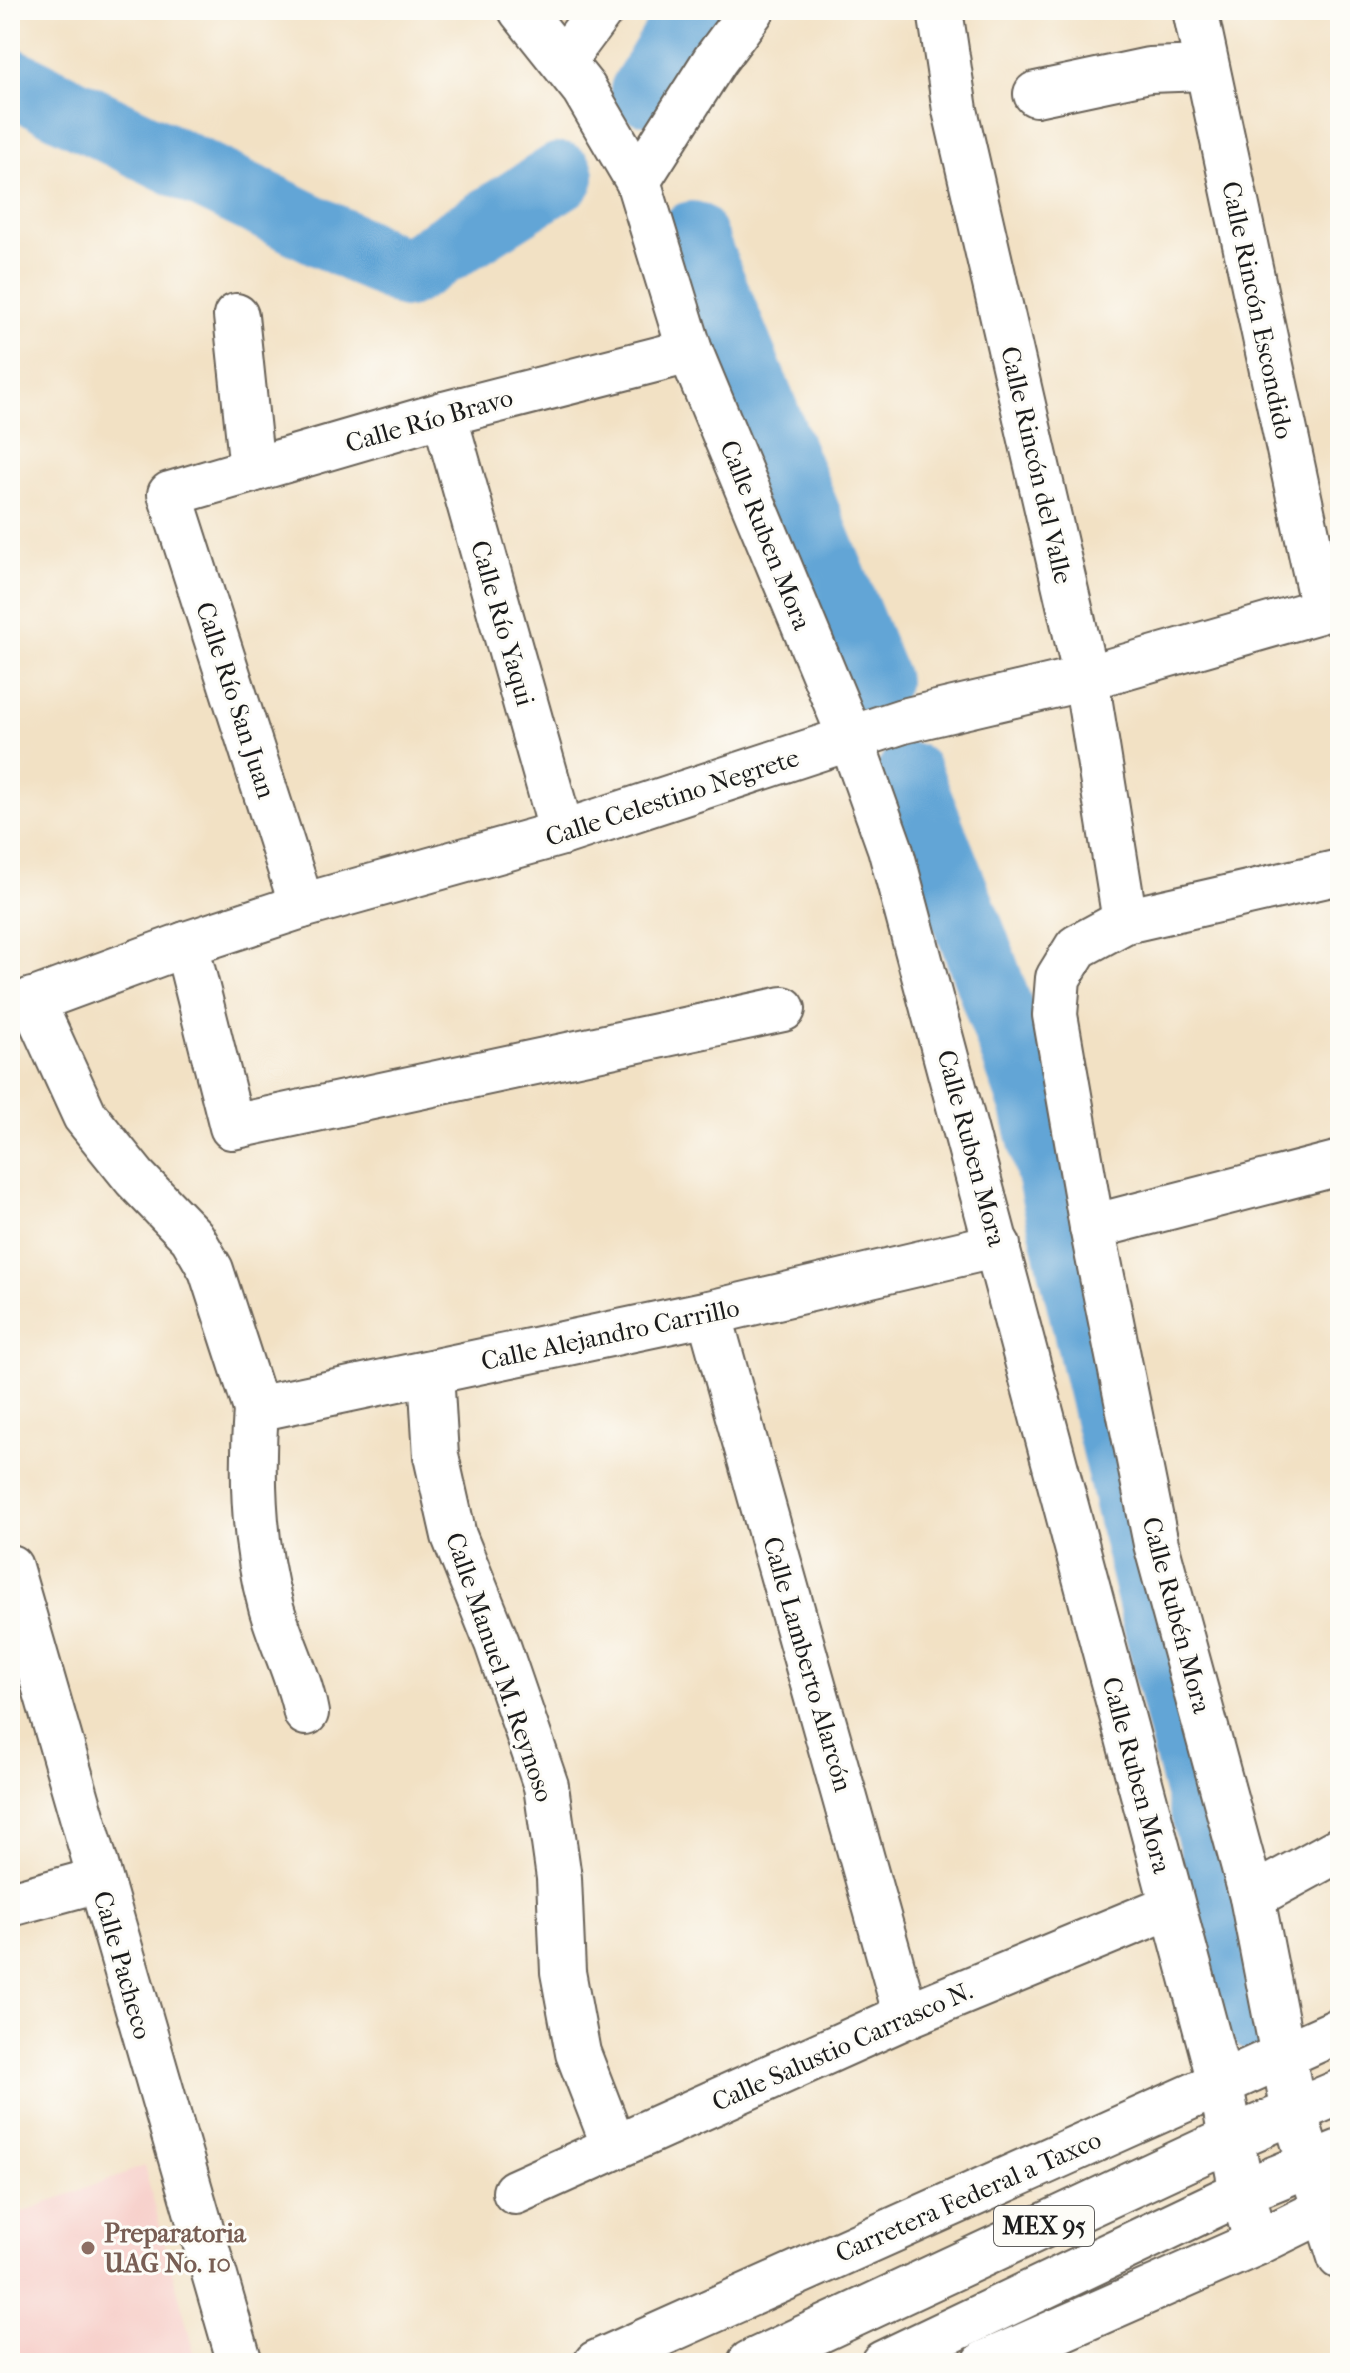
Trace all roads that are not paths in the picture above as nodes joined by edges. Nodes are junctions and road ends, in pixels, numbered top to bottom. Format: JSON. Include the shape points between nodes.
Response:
{"nodes":[{"id":1,"x":521,"y":10,"type":"edge"},
{"id":2,"x":752,"y":10,"type":"edge"},
{"id":3,"x":940,"y":10,"type":"edge"},
{"id":4,"x":1195,"y":10,"type":"edge"},
{"id":5,"x":596,"y":12,"type":"edge"},
{"id":6,"x":1205,"y":68,"type":"junction"},
{"id":7,"x":574,"y":75,"type":"junction"},
{"id":8,"x":1036,"y":94,"type":"dead end"},
{"id":9,"x":638,"y":181,"type":"junction"},
{"id":10,"x":236,"y":316,"type":"dead end"},
{"id":11,"x":690,"y":351,"type":"junction"},
{"id":12,"x":444,"y":414,"type":"junction"},
{"id":13,"x":252,"y":470,"type":"junction"},
{"id":14,"x":170,"y":494,"type":"joint"},
{"id":15,"x":1332,"y":607,"type":"edge"},
{"id":16,"x":1086,"y":678,"type":"junction"},
{"id":17,"x":851,"y":739,"type":"junction"},
{"id":18,"x":562,"y":833,"type":"junction"},
{"id":19,"x":1340,"y":872,"type":"edge"},
{"id":20,"x":302,"y":906,"type":"junction"},
{"id":21,"x":1125,"y":921,"type":"junction"},
{"id":22,"x":186,"y":944,"type":"junction"},
{"id":23,"x":21,"y":1004,"type":"edge"},
{"id":24,"x":783,"y":1009,"type":"dead end"},
{"id":25,"x":1340,"y":1163,"type":"edge"},
{"id":26,"x":1092,"y":1227,"type":"junction"},
{"id":27,"x":998,"y":1245,"type":"junction"},
{"id":28,"x":709,"y":1313,"type":"junction"},
{"id":29,"x":431,"y":1373,"type":"junction"},
{"id":30,"x":255,"y":1428,"type":"junction"},
{"id":31,"x":10,"y":1567,"type":"edge"},
{"id":32,"x":306,"y":1713,"type":"dead end"},
{"id":33,"x":1340,"y":1849,"type":"edge"},
{"id":34,"x":98,"y":1880,"type":"junction"},
{"id":35,"x":1252,"y":1897,"type":"junction"},
{"id":36,"x":10,"y":1904,"type":"edge"},
{"id":37,"x":1172,"y":1906,"type":"junction"},
{"id":38,"x":906,"y":2016,"type":"junction"},
{"id":39,"x":1340,"y":2030,"type":"edge"},
{"id":40,"x":1280,"y":2056,"type":"junction"},
{"id":41,"x":1220,"y":2082,"type":"junction"},
{"id":42,"x":1340,"y":2092,"type":"edge"},
{"id":43,"x":1294,"y":2112,"type":"junction"},
{"id":44,"x":1232,"y":2138,"type":"junction"},
{"id":45,"x":614,"y":2146,"type":"junction"},
{"id":46,"x":1324,"y":2159,"type":"edge"},
{"id":47,"x":515,"y":2192,"type":"dead end"},
{"id":48,"x":1242,"y":2192,"type":"junction"},
{"id":49,"x":1331,"y":2206,"type":"edge"},
{"id":50,"x":1257,"y":2243,"type":"junction"},
{"id":51,"x":1340,"y":2257,"type":"edge"},
{"id":52,"x":240,"y":2363,"type":"edge"},
{"id":53,"x":596,"y":2363,"type":"edge"},
{"id":54,"x":750,"y":2363,"type":"edge"},
{"id":55,"x":883,"y":2363,"type":"edge"},
{"id":56,"x":985,"y":2363,"type":"edge"}],
"edges":[{"from":1,"to":7,"type":"street","name":"Calle Ruben Mora"},
{"from":2,"to":9,"type":"street"},
{"from":3,"to":16,"type":"street","name":"Calle Rincón del Valle","via":[[955,110]]},
{"from":4,"to":6,"type":"street","name":"Calle Rincón Escondido"},
{"from":5,"to":7,"type":"street"},
{"from":6,"to":8,"type":"street","via":[[1149,70]]},
{"from":6,"to":15,"type":"street","name":"Calle Rincón Escondido"},
{"from":7,"to":9,"type":"street","name":"Calle Ruben Mora"},
{"from":9,"to":11,"type":"street","name":"Calle Ruben Mora"},
{"from":10,"to":13,"type":"street"},
{"from":11,"to":12,"type":"street","name":"Calle Río Bravo"},
{"from":11,"to":17,"type":"street","name":"Calle Ruben Mora"},
{"from":12,"to":13,"type":"street","name":"Calle Río Bravo"},
{"from":12,"to":18,"type":"street","name":"Calle Río Yaqui"},
{"from":13,"to":14,"type":"street","name":"Calle Río Bravo"},
{"from":14,"to":20,"type":"street","name":"Calle Río San Juan"},
{"from":15,"to":16,"type":"street","name":"Calle Celestino Negrete"},
{"from":16,"to":17,"type":"street","name":"Calle Celestino Negrete","via":[[903,721]]},
{"from":16,"to":21,"type":"street","name":"Calle Rincón del Valle"},
{"from":17,"to":18,"type":"street","name":"Calle Celestino Negrete"},
{"from":17,"to":27,"type":"street","name":"Calle Ruben Mora","via":[[890,848]]},
{"from":18,"to":20,"type":"street","name":"Calle Celestino Negrete"},
{"from":19,"to":21,"type":"street","name":"Calle Rubén Mora"},
{"from":20,"to":22,"type":"street","name":"Calle Celestino Negrete"},
{"from":21,"to":26,"type":"street","name":"Calle Rubén Mora","via":[[1077,947],[1058,978],[1055,1015]]},
{"from":22,"to":23,"type":"street","name":"Calle Celestino Negrete"},
{"from":22,"to":24,"type":"street","via":[[232,1127]]},
{"from":23,"to":30,"type":"street","via":[[85,1116],[192,1237],[211,1270]]},
{"from":25,"to":26,"type":"street"},
{"from":26,"to":35,"type":"street","name":"Calle Rubén Mora","via":[[1156,1544]]},
{"from":27,"to":28,"type":"street","name":"Calle Alejandro Carrillo"},
{"from":27,"to":37,"type":"street","name":"Calle Ruben Mora"},
{"from":28,"to":29,"type":"street","name":"Calle Alejandro Carrillo"},
{"from":28,"to":38,"type":"street","name":"Calle Lamberto Alarcón"},
{"from":29,"to":30,"type":"street","name":"Calle Alejandro Carrillo"},
{"from":29,"to":45,"type":"street","name":"Calle Manuel M. Reynoso","via":[[436,1456],[454,1536],[546,1786],[559,1878],[563,1972],[575,2039]]},
{"from":30,"to":32,"type":"street","via":[[253,1499],[261,1560]]},
{"from":31,"to":34,"type":"street","name":"Calle Pacheco"},
{"from":33,"to":35,"type":"street"},
{"from":34,"to":36,"type":"street"},
{"from":34,"to":52,"type":"street","name":"Calle Pacheco"},
{"from":35,"to":40,"type":"street","name":"Calle Rubén Mora"},
{"from":37,"to":38,"type":"street","name":"Calle Salustio Carrasco N."},
{"from":37,"to":41,"type":"street","name":"Calle Ruben Mora"},
{"from":38,"to":45,"type":"street","name":"Calle Salustio Carrasco N."},
{"from":39,"to":40,"type":"street","name":"Carretera Federal a Taxco"},
{"from":40,"to":41,"type":"street","name":"Carretera Federal a Taxco"},
{"from":40,"to":43,"type":"street","name":"Calle Rubén Mora"},
{"from":41,"to":44,"type":"street","name":"Calle Ruben Mora"},
{"from":41,"to":53,"type":"street","name":"Carretera Federal a Taxco"},
{"from":42,"to":43,"type":"street","number":"MEX 95"},
{"from":43,"to":44,"type":"street","number":"MEX 95"},
{"from":43,"to":46,"type":"street","name":"Calle Rubén Mora"},
{"from":44,"to":48,"type":"street","name":"Calle Ruben Mora"},
{"from":44,"to":54,"type":"street","number":"MEX 95"},
{"from":45,"to":47,"type":"street","name":"Calle Salustio Carrasco N."},
{"from":46,"to":48,"type":"street","number":"MEX 95"},
{"from":46,"to":49,"type":"street","name":"Calle Rubén Mora"},
{"from":48,"to":50,"type":"street","name":"Calle Ruben Mora"},
{"from":48,"to":55,"type":"street","number":"MEX 95"},
{"from":49,"to":50,"type":"street"},
{"from":49,"to":51,"type":"street","name":"Calle Rubén Mora"},
{"from":50,"to":56,"type":"street"}]}
